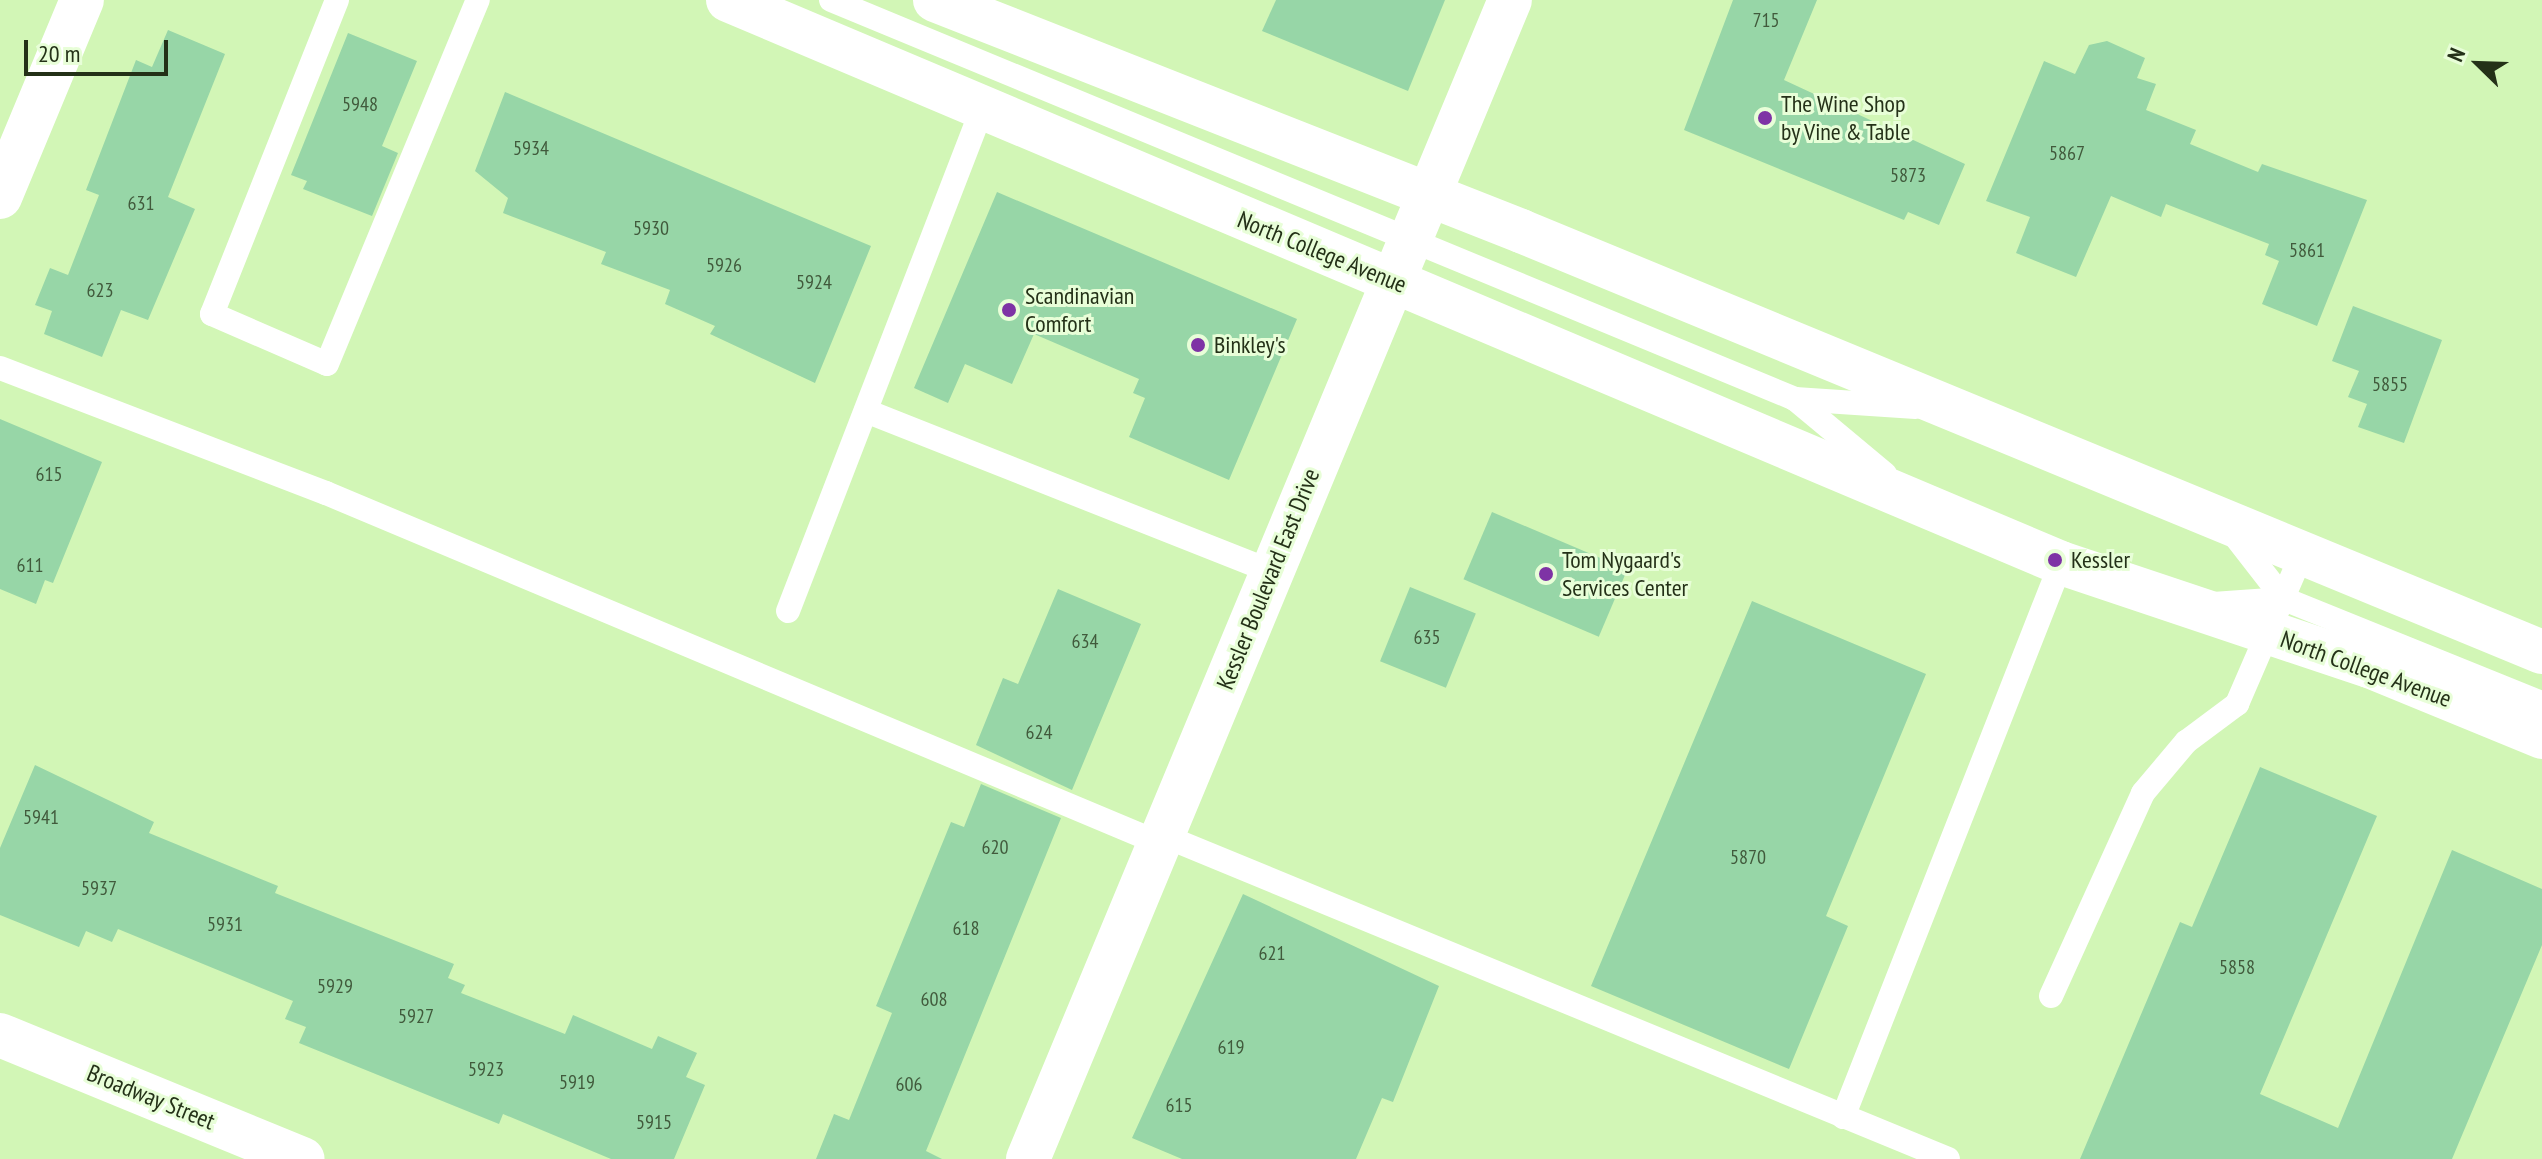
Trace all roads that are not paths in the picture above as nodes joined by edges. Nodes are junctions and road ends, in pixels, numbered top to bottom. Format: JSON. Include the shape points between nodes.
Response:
{"nodes":[{"id":1,"x":82,"y":0,"type":"edge"},
{"id":2,"x":337,"y":0,"type":"edge"},
{"id":3,"x":478,"y":0,"type":"edge"},
{"id":4,"x":728,"y":0,"type":"edge"},
{"id":5,"x":831,"y":0,"type":"edge"},
{"id":6,"x":935,"y":0,"type":"edge"},
{"id":7,"x":1510,"y":0,"type":"edge"},
{"id":8,"x":984,"y":104,"type":"junction"},
{"id":9,"x":1427,"y":195,"type":"junction"},
{"id":10,"x":0,"y":197,"type":"edge"},
{"id":11,"x":1410,"y":238,"type":"junction"},
{"id":12,"x":1392,"y":280,"type":"junction"},
{"id":13,"x":0,"y":368,"type":"edge"},
{"id":14,"x":1795,"y":399,"type":"junction"},
{"id":15,"x":1958,"y":410,"type":"junction"},
{"id":16,"x":866,"y":411,"type":"junction"},
{"id":17,"x":1917,"y":501,"type":"junction"},
{"id":18,"x":2225,"y":522,"type":"junction"},
{"id":19,"x":2302,"y":554,"type":"junction"},
{"id":20,"x":2061,"y":563,"type":"junction"},
{"id":21,"x":1271,"y":571,"type":"junction"},
{"id":22,"x":788,"y":611,"type":"dead end"},
{"id":23,"x":2276,"y":616,"type":"junction"},
{"id":24,"x":2542,"y":652,"type":"edge"},
{"id":25,"x":2542,"y":703,"type":"edge"},
{"id":26,"x":2542,"y":737,"type":"edge"},
{"id":27,"x":1160,"y":839,"type":"junction"},
{"id":28,"x":2051,"y":996,"type":"dead end"},
{"id":29,"x":0,"y":1035,"type":"edge"},
{"id":30,"x":1843,"y":1117,"type":"junction"},
{"id":31,"x":303,"y":1159,"type":"edge"},
{"id":32,"x":1028,"y":1159,"type":"edge"},
{"id":33,"x":1948,"y":1159,"type":"edge"}],
"edges":[{"from":1,"to":10,"type":"main road"},
{"from":2,"to":3,"type":"lane","via":[[212,314],[327,364]]},
{"from":4,"to":8,"type":"main road","name":"North College Avenue"},
{"from":5,"to":11,"type":"lane","name":"North College Avenue"},
{"from":6,"to":9,"type":"main road","name":"North College Avenue"},
{"from":7,"to":9,"type":"main road","name":"Kessler Boulevard East Drive"},
{"from":8,"to":12,"type":"main road","name":"North College Avenue","via":[[1113,168]]},
{"from":8,"to":16,"type":"lane"},
{"from":9,"to":11,"type":"main road","name":"Kessler Boulevard East Drive"},
{"from":9,"to":15,"type":"main road","name":"North College Avenue"},
{"from":11,"to":12,"type":"main road","name":"Kessler Boulevard East Drive"},
{"from":11,"to":14,"type":"lane","name":"North College Avenue"},
{"from":12,"to":17,"type":"main road","name":"North College Avenue"},
{"from":12,"to":21,"type":"main road","name":"Kessler Boulevard East Drive"},
{"from":13,"to":27,"type":"lane","via":[[326,493]]},
{"from":14,"to":15,"type":"lane","name":"North College Avenue"},
{"from":14,"to":17,"type":"lane","name":"North College Avenue"},
{"from":15,"to":18,"type":"main road","name":"North College Avenue"},
{"from":16,"to":21,"type":"lane"},
{"from":16,"to":22,"type":"lane"},
{"from":17,"to":20,"type":"main road","name":"North College Avenue"},
{"from":18,"to":19,"type":"main road","name":"North College Avenue"},
{"from":18,"to":23,"type":"lane","name":"North College Avenue"},
{"from":19,"to":23,"type":"lane"},
{"from":19,"to":24,"type":"main road","name":"North College Avenue"},
{"from":20,"to":23,"type":"main road","name":"North College Avenue","via":[[2188,607]]},
{"from":20,"to":30,"type":"lane"},
{"from":21,"to":27,"type":"main road","name":"Kessler Boulevard East Drive"},
{"from":23,"to":25,"type":"lane","name":"North College Avenue"},
{"from":23,"to":26,"type":"main road","name":"North College Avenue","via":[[2369,666]]},
{"from":23,"to":28,"type":"lane","via":[[2237,704],[2186,742],[2143,793]]},
{"from":27,"to":30,"type":"lane"},
{"from":27,"to":32,"type":"main road","name":"Kessler Boulevard East Drive"},
{"from":29,"to":31,"type":"main road","name":"Broadway Street"},
{"from":30,"to":33,"type":"lane"}]}
